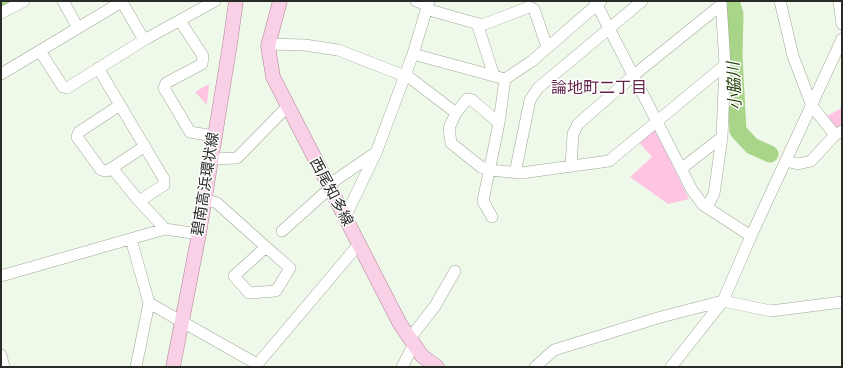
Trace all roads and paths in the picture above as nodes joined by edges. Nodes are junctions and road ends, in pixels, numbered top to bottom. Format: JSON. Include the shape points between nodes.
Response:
{"nodes":[{"id":1,"x":24,"y":1,"type":"edge"},
{"id":2,"x":63,"y":1,"type":"edge"},
{"id":3,"x":123,"y":1,"type":"edge"},
{"id":4,"x":215,"y":1,"type":"edge"},
{"id":5,"x":236,"y":1,"type":"edge"},
{"id":6,"x":280,"y":1,"type":"edge"},
{"id":7,"x":416,"y":1,"type":"edge"},
{"id":8,"x":642,"y":1,"type":"edge"},
{"id":9,"x":780,"y":1,"type":"edge"},
{"id":10,"x":839,"y":1,"type":"edge"},
{"id":11,"x":598,"y":2,"type":"edge"},
{"id":12,"x":721,"y":3,"type":"edge"},
{"id":13,"x":427,"y":5,"type":"edge"},
{"id":14,"x":1,"y":13,"type":"edge"},
{"id":15,"x":180,"y":21,"type":"junction"},
{"id":16,"x":477,"y":23,"type":"junction"},
{"id":17,"x":842,"y":24,"type":"edge"},
{"id":18,"x":78,"y":28,"type":"junction"},
{"id":19,"x":609,"y":30,"type":"junction"},
{"id":20,"x":842,"y":39,"type":"edge"},
{"id":21,"x":144,"y":40,"type":"junction"},
{"id":22,"x":268,"y":44,"type":"junction"},
{"id":23,"x":547,"y":47,"type":"junction"},
{"id":24,"x":40,"y":51,"type":"junction"},
{"id":25,"x":413,"y":54,"type":"junction"},
{"id":26,"x":725,"y":65,"type":"junction"},
{"id":27,"x":98,"y":68,"type":"junction"},
{"id":28,"x":1,"y":74,"type":"edge"},
{"id":29,"x":405,"y":75,"type":"junction"},
{"id":30,"x":634,"y":75,"type":"junction"},
{"id":31,"x":494,"y":76,"type":"junction"},
{"id":32,"x":505,"y":79,"type":"junction"},
{"id":33,"x":120,"y":105,"type":"junction"},
{"id":34,"x":812,"y":106,"type":"junction"},
{"id":35,"x":288,"y":107,"type":"junction"},
{"id":36,"x":456,"y":113,"type":"junction"},
{"id":37,"x":656,"y":121,"type":"junction"},
{"id":38,"x":499,"y":123,"type":"junction"},
{"id":39,"x":839,"y":133,"type":"edge"},
{"id":40,"x":214,"y":136,"type":"junction"},
{"id":41,"x":722,"y":137,"type":"junction"},
{"id":42,"x":145,"y":146,"type":"junction"},
{"id":43,"x":376,"y":153,"type":"junction"},
{"id":44,"x":210,"y":159,"type":"junction"},
{"id":45,"x":786,"y":161,"type":"junction"},
{"id":46,"x":571,"y":166,"type":"junction"},
{"id":47,"x":112,"y":168,"type":"junction"},
{"id":48,"x":681,"y":169,"type":"junction"},
{"id":49,"x":489,"y":170,"type":"junction"},
{"id":50,"x":515,"y":173,"type":"junction"},
{"id":51,"x":328,"y":187,"type":"junction"},
{"id":52,"x":204,"y":199,"type":"junction"},
{"id":53,"x":140,"y":201,"type":"junction"},
{"id":54,"x":707,"y":207,"type":"junction"},
{"id":55,"x":345,"y":217,"type":"junction"},
{"id":56,"x":492,"y":217,"type":"dead end"},
{"id":57,"x":165,"y":229,"type":"junction"},
{"id":58,"x":282,"y":231,"type":"dead end"},
{"id":59,"x":199,"y":234,"type":"junction"},
{"id":60,"x":751,"y":236,"type":"junction"},
{"id":61,"x":131,"y":239,"type":"junction"},
{"id":62,"x":359,"y":244,"type":"junction"},
{"id":63,"x":266,"y":246,"type":"junction"},
{"id":64,"x":455,"y":271,"type":"dead end"},
{"id":65,"x":1,"y":276,"type":"edge"},
{"id":66,"x":723,"y":301,"type":"junction"},
{"id":67,"x":842,"y":302,"type":"edge"},
{"id":68,"x":149,"y":303,"type":"junction"},
{"id":69,"x":182,"y":321,"type":"junction"},
{"id":70,"x":412,"y":341,"type":"junction"},
{"id":71,"x":1,"y":355,"type":"edge"},
{"id":72,"x":256,"y":365,"type":"edge"},
{"id":73,"x":4,"y":367,"type":"edge"},
{"id":74,"x":136,"y":367,"type":"edge"},
{"id":75,"x":173,"y":367,"type":"edge"},
{"id":76,"x":402,"y":367,"type":"edge"},
{"id":77,"x":437,"y":367,"type":"edge"},
{"id":78,"x":535,"y":367,"type":"edge"},
{"id":79,"x":672,"y":367,"type":"edge"}],
"edges":[{"from":1,"to":14,"type":"street"},
{"from":2,"to":18,"type":"street"},
{"from":3,"to":18,"type":"street"},
{"from":3,"to":21,"type":"street"},
{"from":4,"to":15,"type":"street"},
{"from":5,"to":40,"type":"main road","name":"碧南高浜環状線"},
{"from":6,"to":22,"type":"main road","name":"西尾知多線"},
{"from":7,"to":13,"type":"street"},
{"from":8,"to":19,"type":"street"},
{"from":9,"to":34,"type":"street","via":[[793,56]]},
{"from":10,"to":17,"type":"street"},
{"from":11,"to":19,"type":"street"},
{"from":11,"to":23,"type":"street"},
{"from":12,"to":26,"type":"street"},
{"from":12,"to":30,"type":"street"},
{"from":13,"to":16,"type":"street"},
{"from":13,"to":25,"type":"street"},
{"from":15,"to":21,"type":"street"},
{"from":15,"to":40,"type":"street","via":[[203,56],[202,64],[166,83],[164,88],[190,132]]},
{"from":16,"to":23,"type":"street","via":[[482,25],[529,7],[534,9]]},
{"from":16,"to":31,"type":"street"},
{"from":18,"to":24,"type":"street"},
{"from":19,"to":30,"type":"street"},
{"from":19,"to":50,"type":"street","via":[[538,88],[530,100]]},
{"from":20,"to":34,"type":"street"},
{"from":21,"to":27,"type":"street"},
{"from":22,"to":29,"type":"street","via":[[305,45],[338,50]]},
{"from":22,"to":35,"type":"main road","name":"西尾知多線","via":[[273,76]]},
{"from":23,"to":32,"type":"street","via":[[532,61]]},
{"from":24,"to":27,"type":"street","via":[[63,87],[67,88]]},
{"from":24,"to":28,"type":"street"},
{"from":25,"to":29,"type":"street"},
{"from":25,"to":31,"type":"street"},
{"from":26,"to":37,"type":"street"},
{"from":26,"to":41,"type":"street"},
{"from":27,"to":33,"type":"street"},
{"from":29,"to":36,"type":"street"},
{"from":29,"to":43,"type":"street"},
{"from":30,"to":37,"type":"street"},
{"from":30,"to":46,"type":"street","via":[[578,124],[573,134]]},
{"from":31,"to":32,"type":"street"},
{"from":32,"to":38,"type":"street"},
{"from":33,"to":42,"type":"street"},
{"from":33,"to":47,"type":"street","via":[[79,132],[77,137],[101,170]]},
{"from":34,"to":39,"type":"street"},
{"from":34,"to":45,"type":"street"},
{"from":35,"to":44,"type":"street","via":[[238,158]]},
{"from":35,"to":51,"type":"main road","name":"西尾知多線"},
{"from":36,"to":38,"type":"street","via":[[467,99],[472,100]]},
{"from":36,"to":49,"type":"street","via":[[449,128],[451,143],[481,167]]},
{"from":37,"to":46,"type":"street","via":[[609,161]]},
{"from":37,"to":48,"type":"street"},
{"from":38,"to":49,"type":"street"},
{"from":39,"to":45,"type":"street","via":[[811,161],[798,164]]},
{"from":40,"to":44,"type":"main road","name":"碧南高浜環状線"},
{"from":41,"to":48,"type":"street"},
{"from":41,"to":54,"type":"street","via":[[714,194]]},
{"from":42,"to":47,"type":"street"},
{"from":42,"to":53,"type":"street","via":[[164,180],[164,185]]},
{"from":43,"to":51,"type":"street"},
{"from":43,"to":55,"type":"street"},
{"from":44,"to":52,"type":"main road","name":"碧南高浜環状線"},
{"from":45,"to":60,"type":"street"},
{"from":46,"to":50,"type":"street"},
{"from":47,"to":53,"type":"street"},
{"from":48,"to":54,"type":"street","via":[[692,190]]},
{"from":49,"to":50,"type":"street"},
{"from":49,"to":56,"type":"street","via":[[483,201]]},
{"from":51,"to":55,"type":"main road","name":"西尾知多線"},
{"from":51,"to":58,"type":"street"},
{"from":52,"to":59,"type":"main road","name":"碧南高浜環状線"},
{"from":52,"to":63,"type":"street","via":[[217,203]]},
{"from":53,"to":57,"type":"street"},
{"from":54,"to":60,"type":"street"},
{"from":55,"to":62,"type":"main road","name":"西尾知多線"},
{"from":57,"to":59,"type":"street"},
{"from":57,"to":61,"type":"street"},
{"from":59,"to":69,"type":"main road","name":"碧南高浜環状線"},
{"from":60,"to":66,"type":"street"},
{"from":61,"to":65,"type":"street"},
{"from":61,"to":68,"type":"street"},
{"from":62,"to":70,"type":"main road","name":"西尾知多線","via":[[400,324]]},
{"from":62,"to":72,"type":"street"},
{"from":63,"to":63,"type":"street","via":[[234,276],[248,293],[276,291],[290,268]]},
{"from":64,"to":70,"type":"street"},
{"from":66,"to":67,"type":"street","via":[[771,311]]},
{"from":66,"to":78,"type":"street","via":[[554,350]]},
{"from":66,"to":79,"type":"street"},
{"from":68,"to":69,"type":"street"},
{"from":68,"to":74,"type":"street"},
{"from":69,"to":72,"type":"street"},
{"from":69,"to":75,"type":"main road","name":"碧南高浜環状線"},
{"from":70,"to":76,"type":"street"},
{"from":70,"to":77,"type":"main road","name":"西尾知多線","via":[[422,356]]},
{"from":71,"to":73,"type":"street"}]}
